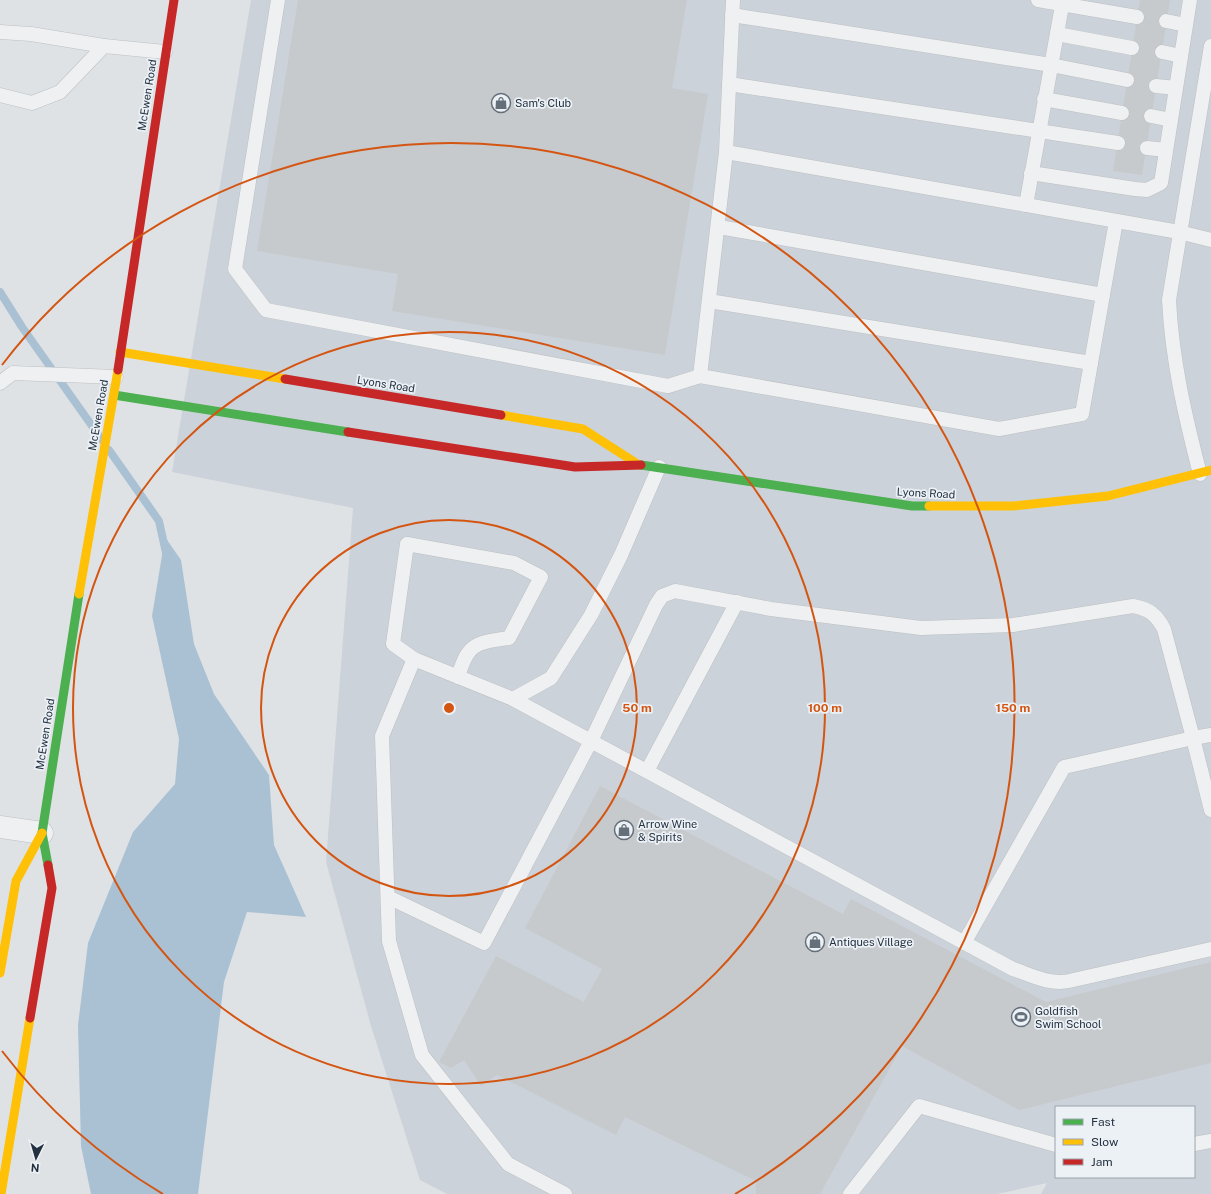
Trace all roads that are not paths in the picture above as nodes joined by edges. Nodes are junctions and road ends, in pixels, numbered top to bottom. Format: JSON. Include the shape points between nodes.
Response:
{"nodes":[{"id":1,"x":174,"y":0,"type":"edge"},
{"id":2,"x":278,"y":0,"type":"edge"},
{"id":3,"x":733,"y":0,"type":"edge"},
{"id":4,"x":1038,"y":0,"type":"edge"},
{"id":5,"x":1190,"y":0,"type":"edge"},
{"id":6,"x":1063,"y":2,"type":"edge"},
{"id":7,"x":732,"y":15,"type":"junction"},
{"id":8,"x":1137,"y":17,"type":"dead end"},
{"id":9,"x":1166,"y":21,"type":"dead end"},
{"id":10,"x":1186,"y":25,"type":"junction"},
{"id":11,"x":0,"y":32,"type":"edge"},
{"id":12,"x":1057,"y":34,"type":"junction"},
{"id":13,"x":104,"y":46,"type":"junction"},
{"id":14,"x":1211,"y":46,"type":"edge"},
{"id":15,"x":1132,"y":48,"type":"dead end"},
{"id":16,"x":165,"y":52,"type":"junction"},
{"id":17,"x":1162,"y":52,"type":"dead end"},
{"id":18,"x":1181,"y":56,"type":"junction"},
{"id":19,"x":1051,"y":65,"type":"junction"},
{"id":20,"x":1127,"y":80,"type":"dead end"},
{"id":21,"x":729,"y":84,"type":"junction"},
{"id":22,"x":1156,"y":86,"type":"dead end"},
{"id":23,"x":1176,"y":88,"type":"junction"},
{"id":24,"x":0,"y":95,"type":"edge"},
{"id":25,"x":1044,"y":99,"type":"junction"},
{"id":26,"x":1122,"y":113,"type":"dead end"},
{"id":27,"x":1151,"y":116,"type":"dead end"},
{"id":28,"x":1171,"y":120,"type":"junction"},
{"id":29,"x":1039,"y":131,"type":"junction"},
{"id":30,"x":1118,"y":143,"type":"dead end"},
{"id":31,"x":1147,"y":148,"type":"dead end"},
{"id":32,"x":1166,"y":150,"type":"junction"},
{"id":33,"x":726,"y":152,"type":"junction"},
{"id":34,"x":1031,"y":173,"type":"junction"},
{"id":35,"x":1026,"y":205,"type":"junction"},
{"id":36,"x":1116,"y":221,"type":"junction"},
{"id":37,"x":719,"y":226,"type":"junction"},
{"id":38,"x":1179,"y":232,"type":"junction"},
{"id":39,"x":1211,"y":240,"type":"edge"},
{"id":40,"x":1103,"y":295,"type":"junction"},
{"id":41,"x":709,"y":301,"type":"junction"},
{"id":42,"x":120,"y":352,"type":"junction"},
{"id":43,"x":1091,"y":363,"type":"junction"},
{"id":44,"x":700,"y":376,"type":"junction"},
{"id":45,"x":116,"y":377,"type":"junction"},
{"id":46,"x":0,"y":382,"type":"edge"},
{"id":47,"x":114,"y":395,"type":"junction"},
{"id":48,"x":639,"y":465,"type":"junction"},
{"id":49,"x":659,"y":467,"type":"junction"},
{"id":50,"x":1205,"y":472,"type":"edge"},
{"id":51,"x":737,"y":602,"type":"junction"},
{"id":52,"x":414,"y":659,"type":"junction"},
{"id":53,"x":458,"y":677,"type":"junction"},
{"id":54,"x":513,"y":699,"type":"junction"},
{"id":55,"x":1211,"y":735,"type":"edge"},
{"id":56,"x":1193,"y":738,"type":"junction"},
{"id":57,"x":590,"y":741,"type":"junction"},
{"id":58,"x":646,"y":771,"type":"junction"},
{"id":59,"x":1211,"y":810,"type":"edge"},
{"id":60,"x":0,"y":827,"type":"edge"},
{"id":61,"x":42,"y":832,"type":"junction"},
{"id":62,"x":388,"y":897,"type":"junction"},
{"id":63,"x":964,"y":942,"type":"junction"},
{"id":64,"x":1211,"y":949,"type":"edge"},
{"id":65,"x":0,"y":973,"type":"edge"},
{"id":66,"x":1211,"y":1141,"type":"edge"},
{"id":67,"x":1195,"y":1144,"type":"edge"},
{"id":68,"x":1055,"y":1145,"type":"edge"},
{"id":69,"x":1,"y":1194,"type":"edge"},
{"id":70,"x":566,"y":1194,"type":"edge"},
{"id":71,"x":850,"y":1194,"type":"edge"}],
"edges":[{"from":1,"to":16,"type":"street","name":"McEwen Road"},
{"from":2,"to":44,"type":"lane","via":[[235,269],[266,310],[668,386]]},
{"from":3,"to":7,"type":"lane"},
{"from":4,"to":6,"type":"lane"},
{"from":5,"to":10,"type":"lane"},
{"from":6,"to":8,"type":"lane"},
{"from":6,"to":12,"type":"lane"},
{"from":7,"to":19,"type":"lane"},
{"from":7,"to":21,"type":"lane"},
{"from":9,"to":10,"type":"lane"},
{"from":10,"to":18,"type":"lane"},
{"from":11,"to":13,"type":"lane","via":[[31,34]]},
{"from":12,"to":15,"type":"lane"},
{"from":12,"to":19,"type":"lane"},
{"from":13,"to":16,"type":"lane"},
{"from":13,"to":24,"type":"lane","via":[[60,92],[32,103]]},
{"from":14,"to":38,"type":"lane"},
{"from":16,"to":42,"type":"street","name":"McEwen Road"},
{"from":17,"to":18,"type":"lane"},
{"from":18,"to":23,"type":"lane"},
{"from":19,"to":20,"type":"lane"},
{"from":19,"to":25,"type":"lane"},
{"from":21,"to":29,"type":"lane"},
{"from":21,"to":33,"type":"lane"},
{"from":22,"to":23,"type":"lane"},
{"from":23,"to":28,"type":"lane"},
{"from":25,"to":26,"type":"lane"},
{"from":25,"to":29,"type":"lane"},
{"from":27,"to":28,"type":"lane"},
{"from":28,"to":32,"type":"lane"},
{"from":29,"to":30,"type":"lane"},
{"from":29,"to":34,"type":"lane"},
{"from":31,"to":32,"type":"lane"},
{"from":32,"to":34,"type":"lane","via":[[1161,183],[1147,190]]},
{"from":33,"to":35,"type":"lane"},
{"from":33,"to":37,"type":"lane"},
{"from":34,"to":35,"type":"lane"},
{"from":35,"to":36,"type":"lane"},
{"from":36,"to":38,"type":"lane"},
{"from":36,"to":40,"type":"lane"},
{"from":37,"to":40,"type":"lane"},
{"from":37,"to":41,"type":"lane"},
{"from":38,"to":39,"type":"lane"},
{"from":38,"to":50,"type":"lane","via":[[1169,300],[1171,338],[1183,409]]},
{"from":40,"to":43,"type":"lane"},
{"from":41,"to":43,"type":"lane"},
{"from":41,"to":44,"type":"lane"},
{"from":42,"to":45,"type":"street","name":"McEwen Road"},
{"from":42,"to":48,"type":"street","name":"Lyons Road","via":[[584,429]]},
{"from":43,"to":44,"type":"lane","via":[[1082,414],[999,429]]},
{"from":45,"to":46,"type":"lane","via":[[13,373]]},
{"from":45,"to":47,"type":"street","name":"McEwen Road"},
{"from":47,"to":48,"type":"street","name":"Lyons Road","via":[[575,466]]},
{"from":47,"to":61,"type":"street","name":"McEwen Road","via":[[84,564]]},
{"from":48,"to":49,"type":"street","name":"Lyons Road"},
{"from":49,"to":50,"type":"street","name":"Lyons Road","via":[[912,506],[1013,506],[1108,496]]},
{"from":49,"to":54,"type":"lane","via":[[621,555],[591,615],[551,678]]},
{"from":51,"to":56,"type":"lane","via":[[921,628],[1013,626],[1132,606],[1145,608],[1157,616],[1164,629]]},
{"from":51,"to":57,"type":"lane","via":[[675,591],[662,596]]},
{"from":51,"to":58,"type":"lane"},
{"from":52,"to":53,"type":"lane"},
{"from":52,"to":53,"type":"lane","via":[[393,644],[407,544],[514,563],[541,577],[509,638],[473,646],[464,657]]},
{"from":52,"to":62,"type":"lane","via":[[382,736]]},
{"from":53,"to":54,"type":"lane"},
{"from":54,"to":57,"type":"lane"},
{"from":55,"to":56,"type":"lane"},
{"from":56,"to":59,"type":"lane"},
{"from":56,"to":63,"type":"lane","via":[[1064,766]]},
{"from":57,"to":58,"type":"lane"},
{"from":57,"to":62,"type":"lane","via":[[484,943]]},
{"from":58,"to":63,"type":"lane"},
{"from":60,"to":61,"type":"street"},
{"from":61,"to":65,"type":"street","name":"McEwen Road","via":[[16,881]]},
{"from":61,"to":69,"type":"street","name":"McEwen Road","via":[[52,888]]},
{"from":62,"to":70,"type":"lane","via":[[389,941],[422,1055],[508,1164]]},
{"from":63,"to":64,"type":"lane","via":[[1013,968],[1042,980],[1060,983]]},
{"from":66,"to":67,"type":"lane"},
{"from":68,"to":71,"type":"lane","via":[[919,1106]]}]}
